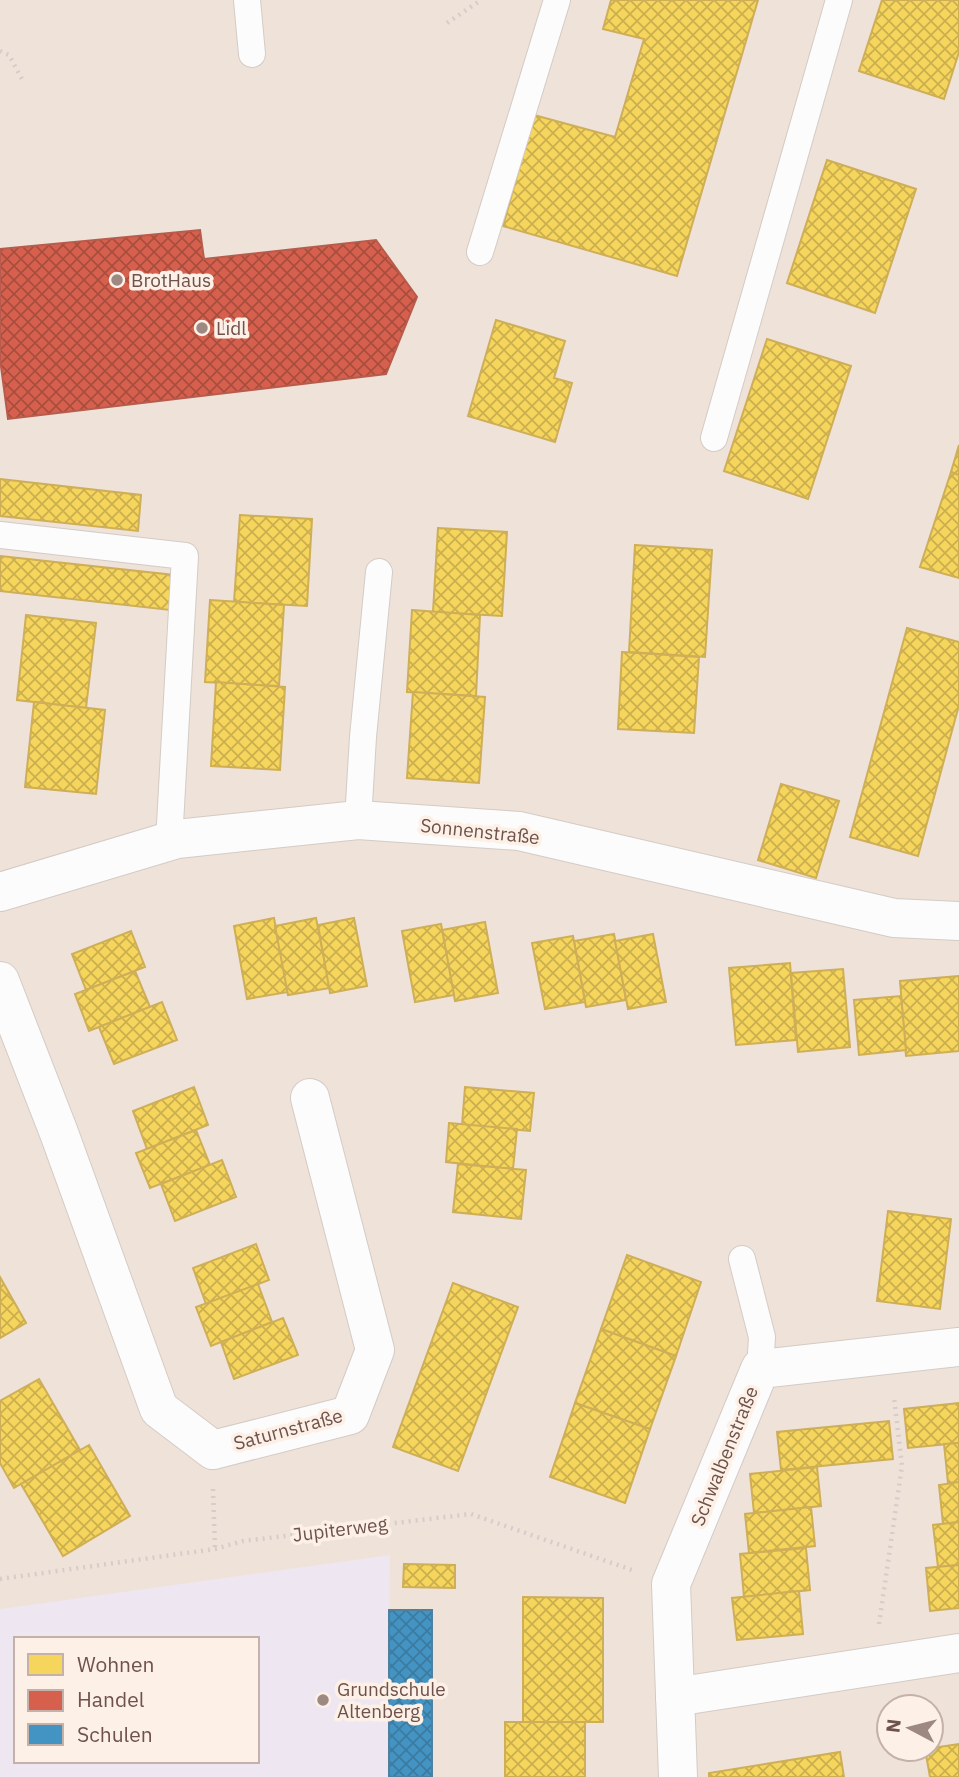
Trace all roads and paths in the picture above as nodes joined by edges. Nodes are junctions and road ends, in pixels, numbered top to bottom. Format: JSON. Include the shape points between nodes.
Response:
{"nodes":[{"id":1,"x":247,"y":0,"type":"edge"},
{"id":2,"x":481,"y":0,"type":"edge"},
{"id":3,"x":557,"y":0,"type":"edge"},
{"id":4,"x":839,"y":0,"type":"edge"},
{"id":5,"x":447,"y":23,"type":"dead end"},
{"id":6,"x":0,"y":51,"type":"edge"},
{"id":7,"x":252,"y":54,"type":"dead end"},
{"id":8,"x":24,"y":83,"type":"dead end"},
{"id":9,"x":480,"y":252,"type":"dead end"},
{"id":10,"x":714,"y":438,"type":"dead end"},
{"id":11,"x":0,"y":535,"type":"edge"},
{"id":12,"x":379,"y":572,"type":"dead end"},
{"id":13,"x":358,"y":820,"type":"junction"},
{"id":14,"x":169,"y":842,"type":"junction"},
{"id":15,"x":0,"y":892,"type":"edge"},
{"id":16,"x":959,"y":922,"type":"edge"},
{"id":17,"x":0,"y":981,"type":"edge"},
{"id":18,"x":310,"y":1098,"type":"dead end"},
{"id":19,"x":742,"y":1259,"type":"dead end"},
{"id":20,"x":959,"y":1347,"type":"edge"},
{"id":21,"x":889,"y":1354,"type":"junction"},
{"id":22,"x":760,"y":1369,"type":"junction"},
{"id":23,"x":213,"y":1450,"type":"junction"},
{"id":24,"x":215,"y":1549,"type":"junction"},
{"id":25,"x":0,"y":1579,"type":"edge"},
{"id":26,"x":671,"y":1584,"type":"junction"},
{"id":27,"x":959,"y":1653,"type":"edge"},
{"id":28,"x":872,"y":1666,"type":"junction"},
{"id":29,"x":675,"y":1697,"type":"junction"},
{"id":30,"x":678,"y":1777,"type":"edge"}],
"edges":[{"from":1,"to":7,"type":"lane"},
{"from":2,"to":5,"type":"path"},
{"from":3,"to":9,"type":"lane"},
{"from":4,"to":10,"type":"lane"},
{"from":6,"to":8,"type":"path","via":[[9,55]]},
{"from":11,"to":14,"type":"lane","via":[[185,556]]},
{"from":12,"to":13,"type":"lane"},
{"from":13,"to":14,"type":"street","name":"Sonnenstraße"},
{"from":13,"to":16,"type":"street","name":"Sonnenstraße","via":[[519,831],[894,918]]},
{"from":14,"to":15,"type":"street","name":"Sonnenstraße"},
{"from":17,"to":23,"type":"street","name":"Saturnstraße","via":[[159,1409]]},
{"from":18,"to":23,"type":"street","name":"Saturnstraße","via":[[375,1350],[350,1415]]},
{"from":19,"to":22,"type":"lane","via":[[762,1337]]},
{"from":20,"to":21,"type":"street","name":"Schwalbenstraße"},
{"from":21,"to":22,"type":"street","name":"Schwalbenstraße"},
{"from":21,"to":28,"type":"path","via":[[902,1466]]},
{"from":22,"to":26,"type":"street","name":"Schwalbenstraße"},
{"from":23,"to":24,"type":"path"},
{"from":24,"to":25,"type":"path","name":"Jupiterweg"},
{"from":24,"to":26,"type":"path","name":"Jupiterweg","via":[[243,1541],[471,1514]]},
{"from":26,"to":29,"type":"street","name":"Schwalbenstraße"},
{"from":27,"to":28,"type":"street"},
{"from":28,"to":29,"type":"street"},
{"from":29,"to":30,"type":"street","name":"Schwalbenstraße"}]}
